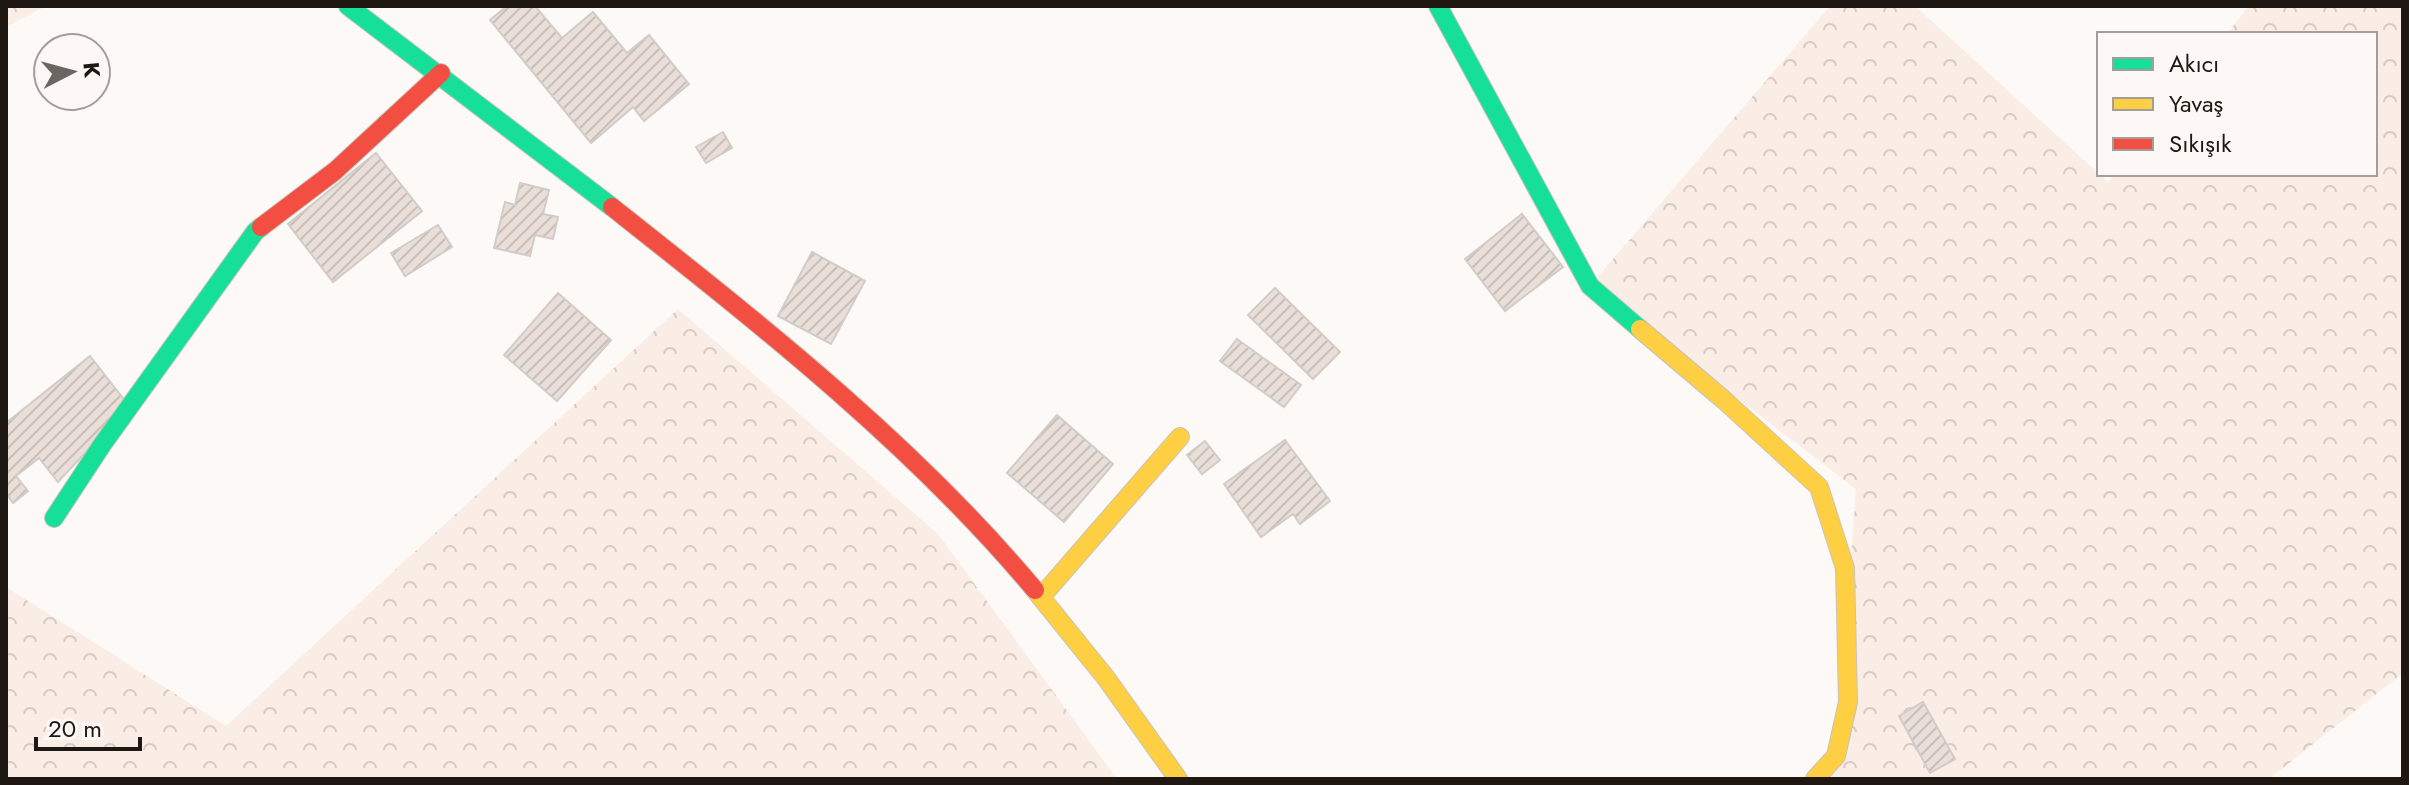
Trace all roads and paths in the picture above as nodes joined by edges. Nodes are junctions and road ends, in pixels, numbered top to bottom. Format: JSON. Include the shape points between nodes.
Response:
{"nodes":[{"id":1,"x":348,"y":6,"type":"edge"},
{"id":2,"x":1438,"y":6,"type":"edge"},
{"id":3,"x":441,"y":73,"type":"junction"},
{"id":4,"x":1180,"y":437,"type":"dead end"},
{"id":5,"x":54,"y":518,"type":"dead end"},
{"id":6,"x":1041,"y":597,"type":"junction"},
{"id":7,"x":1178,"y":779,"type":"edge"},
{"id":8,"x":1815,"y":779,"type":"edge"}],
"edges":[{"from":1,"to":3,"type":"street"},
{"from":2,"to":8,"type":"street","via":[[1590,286],[1819,487],[1845,568],[1848,702],[1836,756]]},
{"from":3,"to":5,"type":"street","via":[[335,171],[255,232]]},
{"from":3,"to":6,"type":"street","via":[[844,397],[971,518]]},
{"from":4,"to":6,"type":"street"},
{"from":6,"to":7,"type":"street","via":[[1130,708]]}]}
